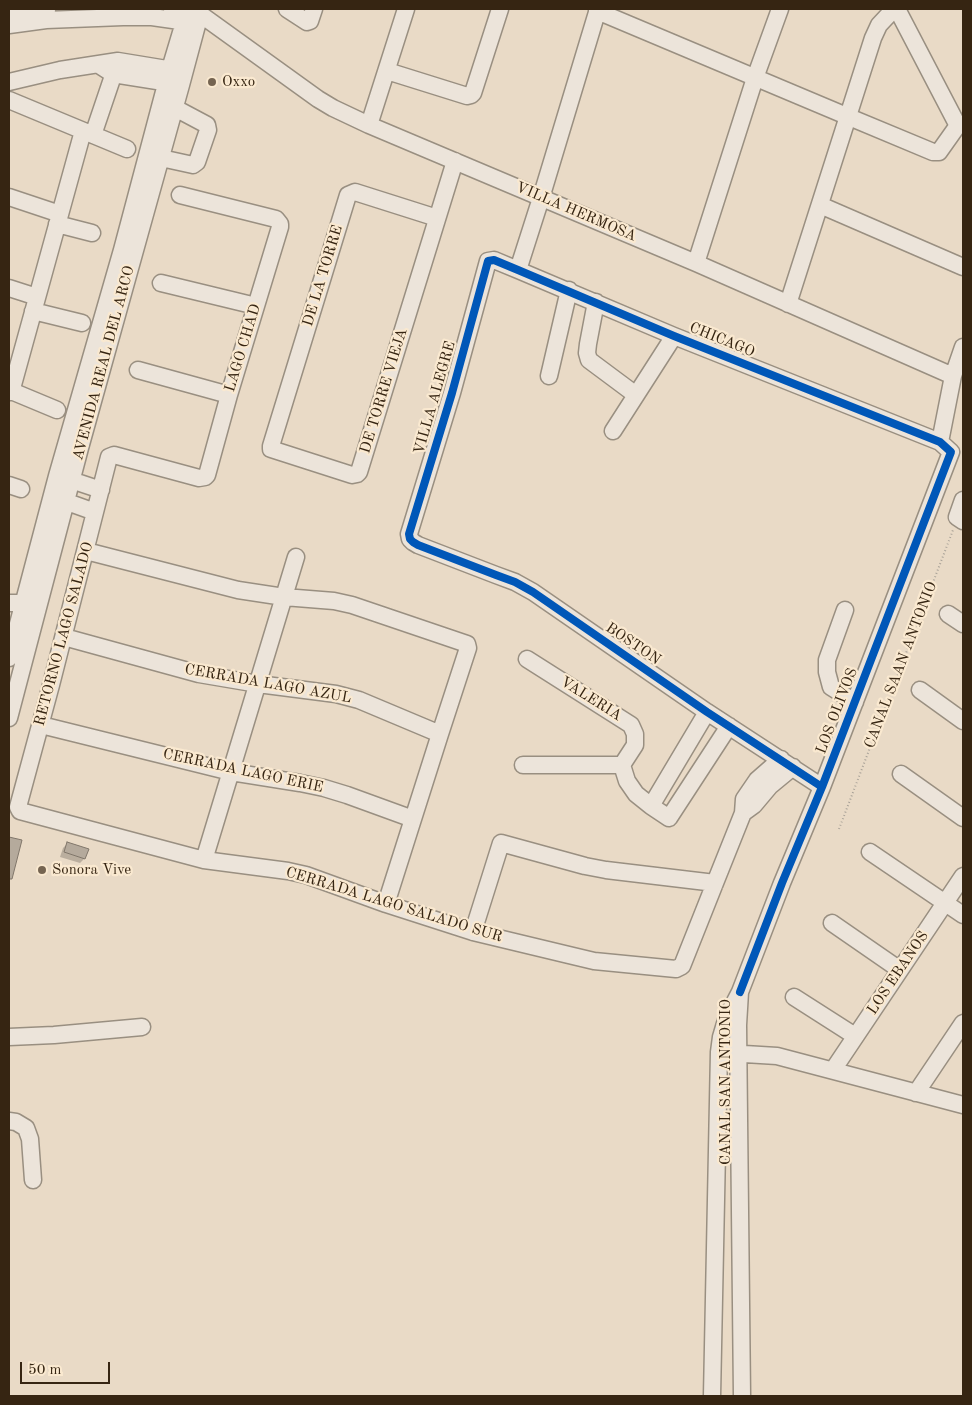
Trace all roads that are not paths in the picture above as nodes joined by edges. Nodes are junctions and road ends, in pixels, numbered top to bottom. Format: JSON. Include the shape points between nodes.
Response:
{"nodes":[{"id":1,"x":69,"y":9,"type":"edge"},
{"id":2,"x":287,"y":9,"type":"edge"},
{"id":3,"x":314,"y":9,"type":"edge"},
{"id":4,"x":406,"y":9,"type":"edge"},
{"id":5,"x":500,"y":9,"type":"edge"},
{"id":6,"x":780,"y":9,"type":"edge"},
{"id":7,"x":895,"y":9,"type":"edge"},
{"id":8,"x":598,"y":10,"type":"edge"},
{"id":9,"x":9,"y":12,"type":"edge"},
{"id":10,"x":192,"y":15,"type":"edge"},
{"id":11,"x":9,"y":25,"type":"edge"},
{"id":12,"x":116,"y":67,"type":"junction"},
{"id":13,"x":387,"y":71,"type":"junction"},
{"id":14,"x":176,"y":77,"type":"junction"},
{"id":15,"x":755,"y":78,"type":"junction"},
{"id":16,"x":9,"y":82,"type":"edge"},
{"id":17,"x":9,"y":100,"type":"edge"},
{"id":18,"x":175,"y":108,"type":"junction"},
{"id":19,"x":848,"y":118,"type":"junction"},
{"id":20,"x":369,"y":125,"type":"junction"},
{"id":21,"x":88,"y":133,"type":"junction"},
{"id":22,"x":127,"y":148,"type":"dead end"},
{"id":23,"x":161,"y":158,"type":"junction"},
{"id":24,"x":454,"y":161,"type":"junction"},
{"id":25,"x":180,"y":195,"type":"dead end"},
{"id":26,"x":9,"y":197,"type":"edge"},
{"id":27,"x":541,"y":198,"type":"junction"},
{"id":28,"x":820,"y":206,"type":"junction"},
{"id":29,"x":437,"y":218,"type":"junction"},
{"id":30,"x":59,"y":219,"type":"junction"},
{"id":31,"x":92,"y":233,"type":"dead end"},
{"id":32,"x":128,"y":252,"type":"junction"},
{"id":33,"x":494,"y":260,"type":"joint"},
{"id":34,"x":696,"y":263,"type":"junction"},
{"id":35,"x":963,"y":266,"type":"edge"},
{"id":36,"x":518,"y":270,"type":"junction"},
{"id":37,"x":161,"y":283,"type":"dead end"},
{"id":38,"x":9,"y":288,"type":"edge"},
{"id":39,"x":568,"y":290,"type":"junction"},
{"id":40,"x":596,"y":302,"type":"junction"},
{"id":41,"x":35,"y":304,"type":"junction"},
{"id":42,"x":788,"y":304,"type":"junction"},
{"id":43,"x":256,"y":306,"type":"junction"},
{"id":44,"x":82,"y":322,"type":"dead end"},
{"id":45,"x":674,"y":336,"type":"junction"},
{"id":46,"x":963,"y":348,"type":"edge"},
{"id":47,"x":138,"y":370,"type":"dead end"},
{"id":48,"x":549,"y":376,"type":"dead end"},
{"id":49,"x":953,"y":376,"type":"junction"},
{"id":50,"x":10,"y":391,"type":"edge"},
{"id":51,"x":229,"y":395,"type":"junction"},
{"id":52,"x":636,"y":395,"type":"junction"},
{"id":53,"x":57,"y":410,"type":"dead end"},
{"id":54,"x":613,"y":431,"type":"dead end"},
{"id":55,"x":940,"y":442,"type":"junction"},
{"id":56,"x":270,"y":446,"type":"joint"},
{"id":57,"x":109,"y":457,"type":"joint"},
{"id":58,"x":65,"y":478,"type":"junction"},
{"id":59,"x":100,"y":490,"type":"junction"},
{"id":60,"x":59,"y":499,"type":"junction"},
{"id":61,"x":963,"y":500,"type":"edge"},
{"id":62,"x":95,"y":512,"type":"junction"},
{"id":63,"x":960,"y":519,"type":"edge"},
{"id":64,"x":418,"y":545,"type":"joint"},
{"id":65,"x":86,"y":551,"type":"junction"},
{"id":66,"x":296,"y":557,"type":"dead end"},
{"id":67,"x":284,"y":597,"type":"junction"},
{"id":68,"x":23,"y":610,"type":"edge"},
{"id":69,"x":845,"y":610,"type":"dead end"},
{"id":70,"x":948,"y":614,"type":"dead end"},
{"id":71,"x":963,"y":624,"type":"edge"},
{"id":72,"x":64,"y":637,"type":"junction"},
{"id":73,"x":9,"y":658,"type":"edge"},
{"id":74,"x":527,"y":659,"type":"dead end"},
{"id":75,"x":258,"y":684,"type":"junction"},
{"id":76,"x":920,"y":690,"type":"dead end"},
{"id":77,"x":855,"y":702,"type":"junction"},
{"id":78,"x":707,"y":712,"type":"junction"},
{"id":79,"x":9,"y":718,"type":"edge"},
{"id":80,"x":963,"y":721,"type":"edge"},
{"id":81,"x":41,"y":725,"type":"junction"},
{"id":82,"x":729,"y":726,"type":"junction"},
{"id":83,"x":440,"y":734,"type":"junction"},
{"id":84,"x":787,"y":763,"type":"junction"},
{"id":85,"x":523,"y":765,"type":"dead end"},
{"id":86,"x":622,"y":765,"type":"junction"},
{"id":87,"x":231,"y":772,"type":"junction"},
{"id":88,"x":901,"y":774,"type":"dead end"},
{"id":89,"x":822,"y":787,"type":"junction"},
{"id":90,"x":651,"y":806,"type":"junction"},
{"id":91,"x":20,"y":811,"type":"joint"},
{"id":92,"x":963,"y":818,"type":"edge"},
{"id":93,"x":413,"y":819,"type":"junction"},
{"id":94,"x":870,"y":852,"type":"dead end"},
{"id":95,"x":204,"y":860,"type":"junction"},
{"id":96,"x":963,"y":876,"type":"edge"},
{"id":97,"x":715,"y":883,"type":"junction"},
{"id":98,"x":945,"y":902,"type":"junction"},
{"id":99,"x":386,"y":904,"type":"junction"},
{"id":100,"x":963,"y":915,"type":"edge"},
{"id":101,"x":832,"y":923,"type":"dead end"},
{"id":102,"x":473,"y":932,"type":"junction"},
{"id":103,"x":900,"y":970,"type":"junction"},
{"id":104,"x":740,"y":992,"type":"junction"},
{"id":105,"x":794,"y":997,"type":"dead end"},
{"id":106,"x":963,"y":1023,"type":"edge"},
{"id":107,"x":142,"y":1027,"type":"dead end"},
{"id":108,"x":855,"y":1036,"type":"junction"},
{"id":109,"x":9,"y":1037,"type":"edge"},
{"id":110,"x":719,"y":1052,"type":"junction"},
{"id":111,"x":740,"y":1054,"type":"junction"},
{"id":112,"x":832,"y":1070,"type":"junction"},
{"id":113,"x":916,"y":1093,"type":"junction"},
{"id":114,"x":963,"y":1105,"type":"edge"},
{"id":115,"x":9,"y":1121,"type":"edge"},
{"id":116,"x":33,"y":1180,"type":"dead end"},
{"id":117,"x":712,"y":1396,"type":"edge"},
{"id":118,"x":742,"y":1396,"type":"edge"}],
"edges":[{"from":1,"to":9,"type":"street"},
{"from":2,"to":3,"type":"street","via":[[308,22]]},
{"from":4,"to":13,"type":"street"},
{"from":5,"to":13,"type":"street","via":[[471,95]]},
{"from":6,"to":15,"type":"street"},
{"from":7,"to":19,"type":"street","via":[[879,25],[873,38]]},
{"from":7,"to":19,"type":"street","via":[[956,128],[935,153]]},
{"from":8,"to":15,"type":"street"},
{"from":8,"to":27,"type":"street"},
{"from":10,"to":11,"type":"street","name":"VILLA HERMOSA","via":[[46,20]]},
{"from":10,"to":14,"type":"street","name":"AVENIDA REAL DEL ARCO"},
{"from":10,"to":20,"type":"street","name":"VILLA HERMOSA","via":[[318,99]]},
{"from":12,"to":14,"type":"street"},
{"from":12,"to":16,"type":"street","via":[[99,65]]},
{"from":12,"to":21,"type":"street"},
{"from":13,"to":20,"type":"street"},
{"from":14,"to":18,"type":"street","name":"AVENIDA REAL DEL ARCO"},
{"from":14,"to":32,"type":"street","name":"AVENIDA REAL DEL ARCO"},
{"from":15,"to":19,"type":"street"},
{"from":15,"to":34,"type":"street"},
{"from":17,"to":21,"type":"street"},
{"from":18,"to":23,"type":"street","name":"AVENIDA REAL DEL ARCO"},
{"from":18,"to":23,"type":"street","via":[[207,125],[208,130],[193,165]]},
{"from":19,"to":28,"type":"street"},
{"from":20,"to":24,"type":"street","name":"VILLA HERMOSA"},
{"from":21,"to":22,"type":"street"},
{"from":21,"to":30,"type":"street"},
{"from":23,"to":32,"type":"street","name":"AVENIDA REAL DEL ARCO"},
{"from":24,"to":27,"type":"street","name":"VILLA HERMOSA"},
{"from":24,"to":29,"type":"street","name":"DE TORRE VIEJA"},
{"from":25,"to":43,"type":"street","name":"LAGO CHAD","via":[[279,221],[280,227]]},
{"from":26,"to":30,"type":"street"},
{"from":27,"to":34,"type":"street","name":"VILLA HERMOSA"},
{"from":27,"to":36,"type":"street"},
{"from":28,"to":35,"type":"street"},
{"from":28,"to":42,"type":"street"},
{"from":29,"to":56,"type":"street","name":"DE LA TORRE","via":[[355,192],[348,195]]},
{"from":29,"to":56,"type":"street","name":"DE TORRE VIEJA","via":[[359,472],[352,475],[272,450]]},
{"from":30,"to":31,"type":"street"},
{"from":30,"to":41,"type":"street"},
{"from":32,"to":58,"type":"street","name":"AVENIDA REAL DEL ARCO"},
{"from":33,"to":36,"type":"street","name":"CHICAGO"},
{"from":33,"to":64,"type":"street","name":"VILLA ALEGRE","via":[[487,262],[409,534]]},
{"from":34,"to":42,"type":"street","name":"VILLA HERMOSA"},
{"from":36,"to":39,"type":"street","name":"CHICAGO"},
{"from":37,"to":43,"type":"street"},
{"from":38,"to":41,"type":"street"},
{"from":39,"to":40,"type":"street","name":"CHICAGO"},
{"from":39,"to":48,"type":"street"},
{"from":40,"to":45,"type":"street","name":"CHICAGO"},
{"from":40,"to":52,"type":"street","via":[[588,344],[589,360]]},
{"from":41,"to":44,"type":"street"},
{"from":41,"to":50,"type":"street"},
{"from":42,"to":49,"type":"street","name":"VILLA HERMOSA"},
{"from":43,"to":51,"type":"street","name":"LAGO CHAD"},
{"from":45,"to":52,"type":"street"},
{"from":45,"to":55,"type":"street","name":"CHICAGO"},
{"from":46,"to":49,"type":"street"},
{"from":47,"to":51,"type":"street"},
{"from":49,"to":55,"type":"street"},
{"from":50,"to":53,"type":"street"},
{"from":51,"to":57,"type":"street","name":"LAGO CHAD","via":[[205,477],[114,455]]},
{"from":52,"to":54,"type":"street"},
{"from":55,"to":77,"type":"street","name":"LOS OLIVOS","via":[[951,455]]},
{"from":57,"to":59,"type":"street","name":"RETORNO LAGO SALADO"},
{"from":58,"to":59,"type":"street"},
{"from":58,"to":60,"type":"street","name":"AVENIDA REAL DEL ARCO"},
{"from":59,"to":62,"type":"street","name":"RETORNO LAGO SALADO"},
{"from":60,"to":62,"type":"street"},
{"from":60,"to":68,"type":"street","name":"AVENIDA REAL DEL ARCO"},
{"from":61,"to":63,"type":"street"},
{"from":62,"to":65,"type":"street","name":"RETORNO LAGO SALADO"},
{"from":64,"to":78,"type":"street","name":"BOSTON","via":[[533,592]]},
{"from":65,"to":67,"type":"street","via":[[238,590]]},
{"from":65,"to":72,"type":"street","name":"RETORNO LAGO SALADO"},
{"from":66,"to":67,"type":"street"},
{"from":67,"to":75,"type":"street"},
{"from":67,"to":83,"type":"street","via":[[352,605],[465,642],[469,646]]},
{"from":68,"to":73,"type":"street","name":"AVENIDA REAL DEL ARCO"},
{"from":68,"to":79,"type":"street","name":"AVENIDA REAL DEL ARCO"},
{"from":69,"to":77,"type":"street","via":[[827,660],[827,672],[831,687]]},
{"from":70,"to":71,"type":"street"},
{"from":72,"to":75,"type":"street","name":"CERRADA LAGO AZUL","via":[[199,674]]},
{"from":72,"to":81,"type":"street","name":"RETORNO LAGO SALADO"},
{"from":74,"to":86,"type":"street","name":"VALERIA","via":[[631,725],[636,734],[635,744]]},
{"from":75,"to":83,"type":"street","name":"CERRADA LAGO AZUL","via":[[359,700]]},
{"from":75,"to":87,"type":"street"},
{"from":76,"to":80,"type":"street"},
{"from":77,"to":89,"type":"street","name":"LOS OLIVOS"},
{"from":78,"to":82,"type":"street","name":"BOSTON"},
{"from":78,"to":90,"type":"street"},
{"from":81,"to":87,"type":"street","name":"CERRADA LAGO ERIE"},
{"from":81,"to":91,"type":"street","name":"RETORNO LAGO SALADO","via":[[18,807]]},
{"from":82,"to":84,"type":"street","name":"BOSTON"},
{"from":82,"to":90,"type":"street","via":[[669,818]]},
{"from":83,"to":93,"type":"street"},
{"from":84,"to":89,"type":"street","name":"BOSTON"},
{"from":84,"to":97,"type":"street","via":[[754,805],[743,813]]},
{"from":85,"to":86,"type":"street"},
{"from":86,"to":90,"type":"street","via":[[636,794]]},
{"from":87,"to":93,"type":"street","name":"CERRADA LAGO ERIE","via":[[324,788]]},
{"from":87,"to":95,"type":"street"},
{"from":88,"to":92,"type":"street"},
{"from":89,"to":104,"type":"street","name":"LOS OLIVOS"},
{"from":91,"to":95,"type":"street","name":"CERRADA LAGO SALADO SUR"},
{"from":93,"to":99,"type":"street"},
{"from":94,"to":98,"type":"street"},
{"from":95,"to":99,"type":"street","name":"CERRADA LAGO SALADO SUR","via":[[297,873]]},
{"from":96,"to":98,"type":"street","name":"LOS EBANOS"},
{"from":97,"to":102,"type":"street","name":"CERRADA LAGO SALADO SUR","via":[[682,966],[676,969],[594,961]]},
{"from":97,"to":102,"type":"street","via":[[606,870],[501,843]]},
{"from":98,"to":100,"type":"street"},
{"from":98,"to":103,"type":"street","name":"LOS EBANOS"},
{"from":99,"to":102,"type":"street","name":"CERRADA LAGO SALADO SUR"},
{"from":101,"to":103,"type":"street"},
{"from":103,"to":108,"type":"street","name":"LOS EBANOS"},
{"from":104,"to":110,"type":"street","name":"CANAL SAN ANTONIO","via":[[727,1017]]},
{"from":104,"to":111,"type":"street","name":"CANAL SAN ANTONIO"},
{"from":105,"to":108,"type":"street"},
{"from":106,"to":113,"type":"street"},
{"from":107,"to":109,"type":"street"},
{"from":108,"to":112,"type":"street","name":"LOS EBANOS"},
{"from":110,"to":111,"type":"street"},
{"from":110,"to":117,"type":"street","name":"CANAL SAN ANTONIO"},
{"from":111,"to":112,"type":"street","via":[[777,1056]]},
{"from":111,"to":118,"type":"street","name":"CANAL SAN ANTONIO"},
{"from":112,"to":113,"type":"street"},
{"from":113,"to":114,"type":"street"},
{"from":115,"to":116,"type":"street","via":[[26,1128]]}]}
